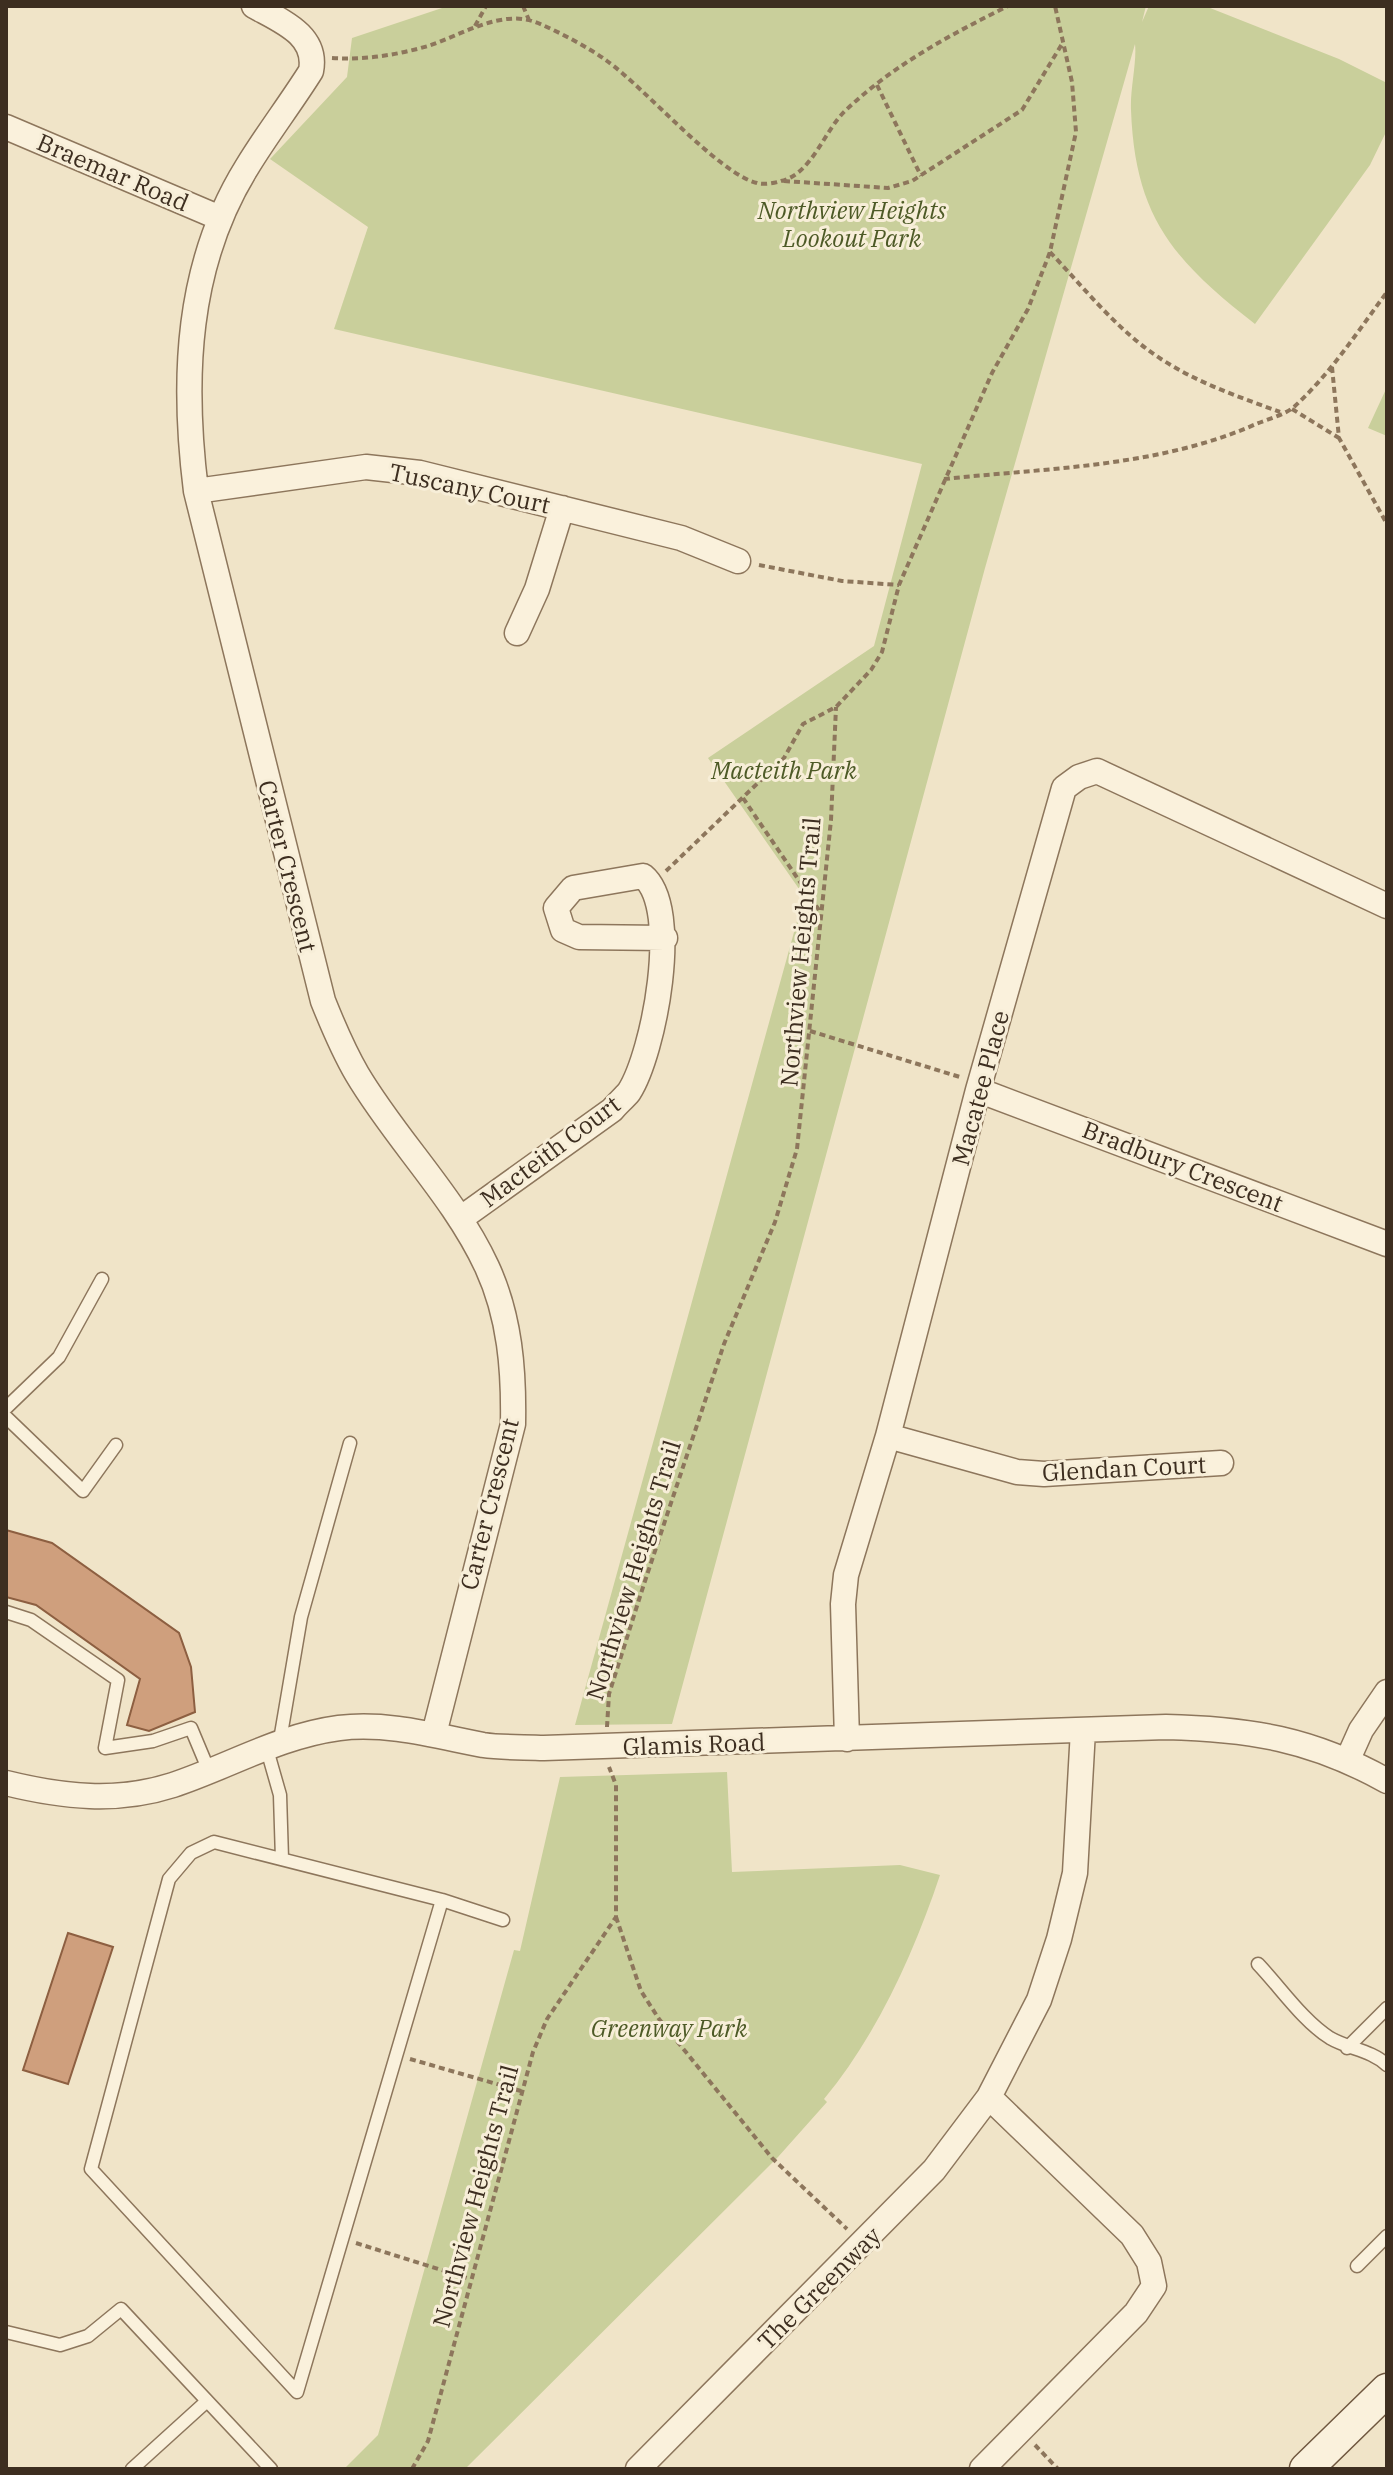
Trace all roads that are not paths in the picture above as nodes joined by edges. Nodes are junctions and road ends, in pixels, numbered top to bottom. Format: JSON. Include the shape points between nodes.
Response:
{"nodes":[{"id":1,"x":254,"y":6,"type":"edge"},
{"id":2,"x":6,"y":127,"type":"edge"},
{"id":3,"x":220,"y":218,"type":"junction"},
{"id":4,"x":196,"y":491,"type":"junction"},
{"id":5,"x":562,"y":508,"type":"junction"},
{"id":6,"x":738,"y":561,"type":"road end"},
{"id":7,"x":517,"y":633,"type":"dead end"},
{"id":8,"x":1387,"y":906,"type":"edge"},
{"id":9,"x":665,"y":938,"type":"junction"},
{"id":10,"x":978,"y":1090,"type":"junction"},
{"id":11,"x":460,"y":1219,"type":"junction"},
{"id":12,"x":1387,"y":1244,"type":"edge"},
{"id":13,"x":102,"y":1279,"type":"dead end"},
{"id":14,"x":6,"y":1408,"type":"edge"},
{"id":15,"x":6,"y":1417,"type":"edge"},
{"id":16,"x":888,"y":1436,"type":"junction"},
{"id":17,"x":350,"y":1443,"type":"dead end"},
{"id":18,"x":116,"y":1445,"type":"dead end"},
{"id":19,"x":1221,"y":1463,"type":"dead end"},
{"id":20,"x":6,"y":1612,"type":"edge"},
{"id":21,"x":1387,"y":1692,"type":"edge"},
{"id":22,"x":1083,"y":1730,"type":"junction"},
{"id":23,"x":434,"y":1734,"type":"junction"},
{"id":24,"x":847,"y":1739,"type":"junction"},
{"id":25,"x":273,"y":1743,"type":"junction"},
{"id":26,"x":1348,"y":1759,"type":"junction"},
{"id":27,"x":209,"y":1771,"type":"junction"},
{"id":28,"x":1387,"y":1781,"type":"edge"},
{"id":29,"x":6,"y":1783,"type":"edge"},
{"id":30,"x":282,"y":1859,"type":"junction"},
{"id":31,"x":442,"y":1900,"type":"junction"},
{"id":32,"x":503,"y":1920,"type":"dead end"},
{"id":33,"x":1258,"y":1964,"type":"dead end"},
{"id":34,"x":1387,"y":2008,"type":"edge"},
{"id":35,"x":1347,"y":2048,"type":"junction"},
{"id":36,"x":1387,"y":2065,"type":"edge"},
{"id":37,"x":989,"y":2097,"type":"junction"},
{"id":38,"x":1387,"y":2236,"type":"edge"},
{"id":39,"x":1357,"y":2266,"type":"dead end"},
{"id":40,"x":6,"y":2332,"type":"edge"},
{"id":41,"x":1387,"y":2390,"type":"edge"},
{"id":42,"x":207,"y":2401,"type":"junction"},
{"id":43,"x":132,"y":2469,"type":"edge"},
{"id":44,"x":271,"y":2469,"type":"edge"},
{"id":45,"x":638,"y":2469,"type":"edge"},
{"id":46,"x":982,"y":2469,"type":"edge"},
{"id":47,"x":1306,"y":2469,"type":"edge"}],
"edges":[{"from":1,"to":3,"type":"street","name":"Carter Crescent","via":[[304,37],[314,57],[311,71],[246,168]]},
{"from":2,"to":3,"type":"street","name":"Braemar Road"},
{"from":3,"to":4,"type":"street","name":"Carter Crescent","via":[[195,304],[187,365]]},
{"from":4,"to":5,"type":"street","name":"Tuscany Court","via":[[366,467],[420,473]]},
{"from":4,"to":11,"type":"street","name":"Carter Crescent","via":[[323,1001],[358,1076]]},
{"from":5,"to":6,"type":"street","name":"Tuscany Court","via":[[681,538]]},
{"from":5,"to":7,"type":"street"},
{"from":8,"to":10,"type":"street","name":"Macatee Place","via":[[1097,771],[1079,777],[1064,788]]},
{"from":9,"to":9,"type":"street","name":"Macteith Court","via":[[579,937],[563,930],[556,908],[573,888],[643,876],[659,896]]},
{"from":9,"to":11,"type":"street","name":"Macteith Court","via":[[650,1026],[629,1092],[612,1110]]},
{"from":10,"to":12,"type":"street","name":"Bradbury Crescent"},
{"from":10,"to":16,"type":"street","name":"Macatee Place"},
{"from":11,"to":23,"type":"street","name":"Carter Crescent","via":[[487,1268],[507,1328],[514,1374],[513,1424]]},
{"from":13,"to":14,"type":"lane","via":[[59,1357]]},
{"from":15,"to":18,"type":"lane","via":[[83,1491]]},
{"from":16,"to":19,"type":"street","name":"Glendan Court","via":[[1017,1472]]},
{"from":16,"to":24,"type":"street","name":"Macatee Place","via":[[846,1575]]},
{"from":17,"to":25,"type":"lane","via":[[301,1617]]},
{"from":20,"to":27,"type":"lane","via":[[31,1620],[118,1680],[105,1748],[153,1741],[191,1728]]},
{"from":21,"to":26,"type":"street"},
{"from":22,"to":24,"type":"street","name":"Glamis Road"},
{"from":22,"to":26,"type":"street","name":"Glamis Road","via":[[1235,1729],[1293,1739]]},
{"from":22,"to":37,"type":"street","name":"The Greenway","via":[[1075,1873],[1062,1926],[1039,2000]]},
{"from":23,"to":24,"type":"street","name":"Glamis Road","via":[[487,1746],[544,1748]]},
{"from":23,"to":25,"type":"street","name":"Glamis Road","via":[[344,1728]]},
{"from":25,"to":27,"type":"street","name":"Glamis Road"},
{"from":25,"to":30,"type":"lane"},
{"from":26,"to":28,"type":"street","name":"Glamis Road"},
{"from":27,"to":29,"type":"street","name":"Glamis Road","via":[[172,1785],[96,1798]]},
{"from":30,"to":31,"type":"lane"},
{"from":30,"to":31,"type":"lane","via":[[214,1842],[191,1853],[169,1879],[91,2169],[297,2392]]},
{"from":31,"to":32,"type":"lane"},
{"from":33,"to":35,"type":"lane","via":[[1326,2036]]},
{"from":34,"to":35,"type":"lane"},
{"from":35,"to":36,"type":"lane","via":[[1377,2055]]},
{"from":37,"to":45,"type":"street","name":"The Greenway","via":[[934,2170]]},
{"from":37,"to":46,"type":"street","via":[[1132,2235],[1149,2262],[1154,2286],[1136,2313]]},
{"from":38,"to":39,"type":"lane"},
{"from":40,"to":42,"type":"lane","via":[[60,2345],[88,2336],[121,2309]]},
{"from":41,"to":47,"type":"main road"},
{"from":42,"to":43,"type":"lane"},
{"from":42,"to":44,"type":"lane"}]}
